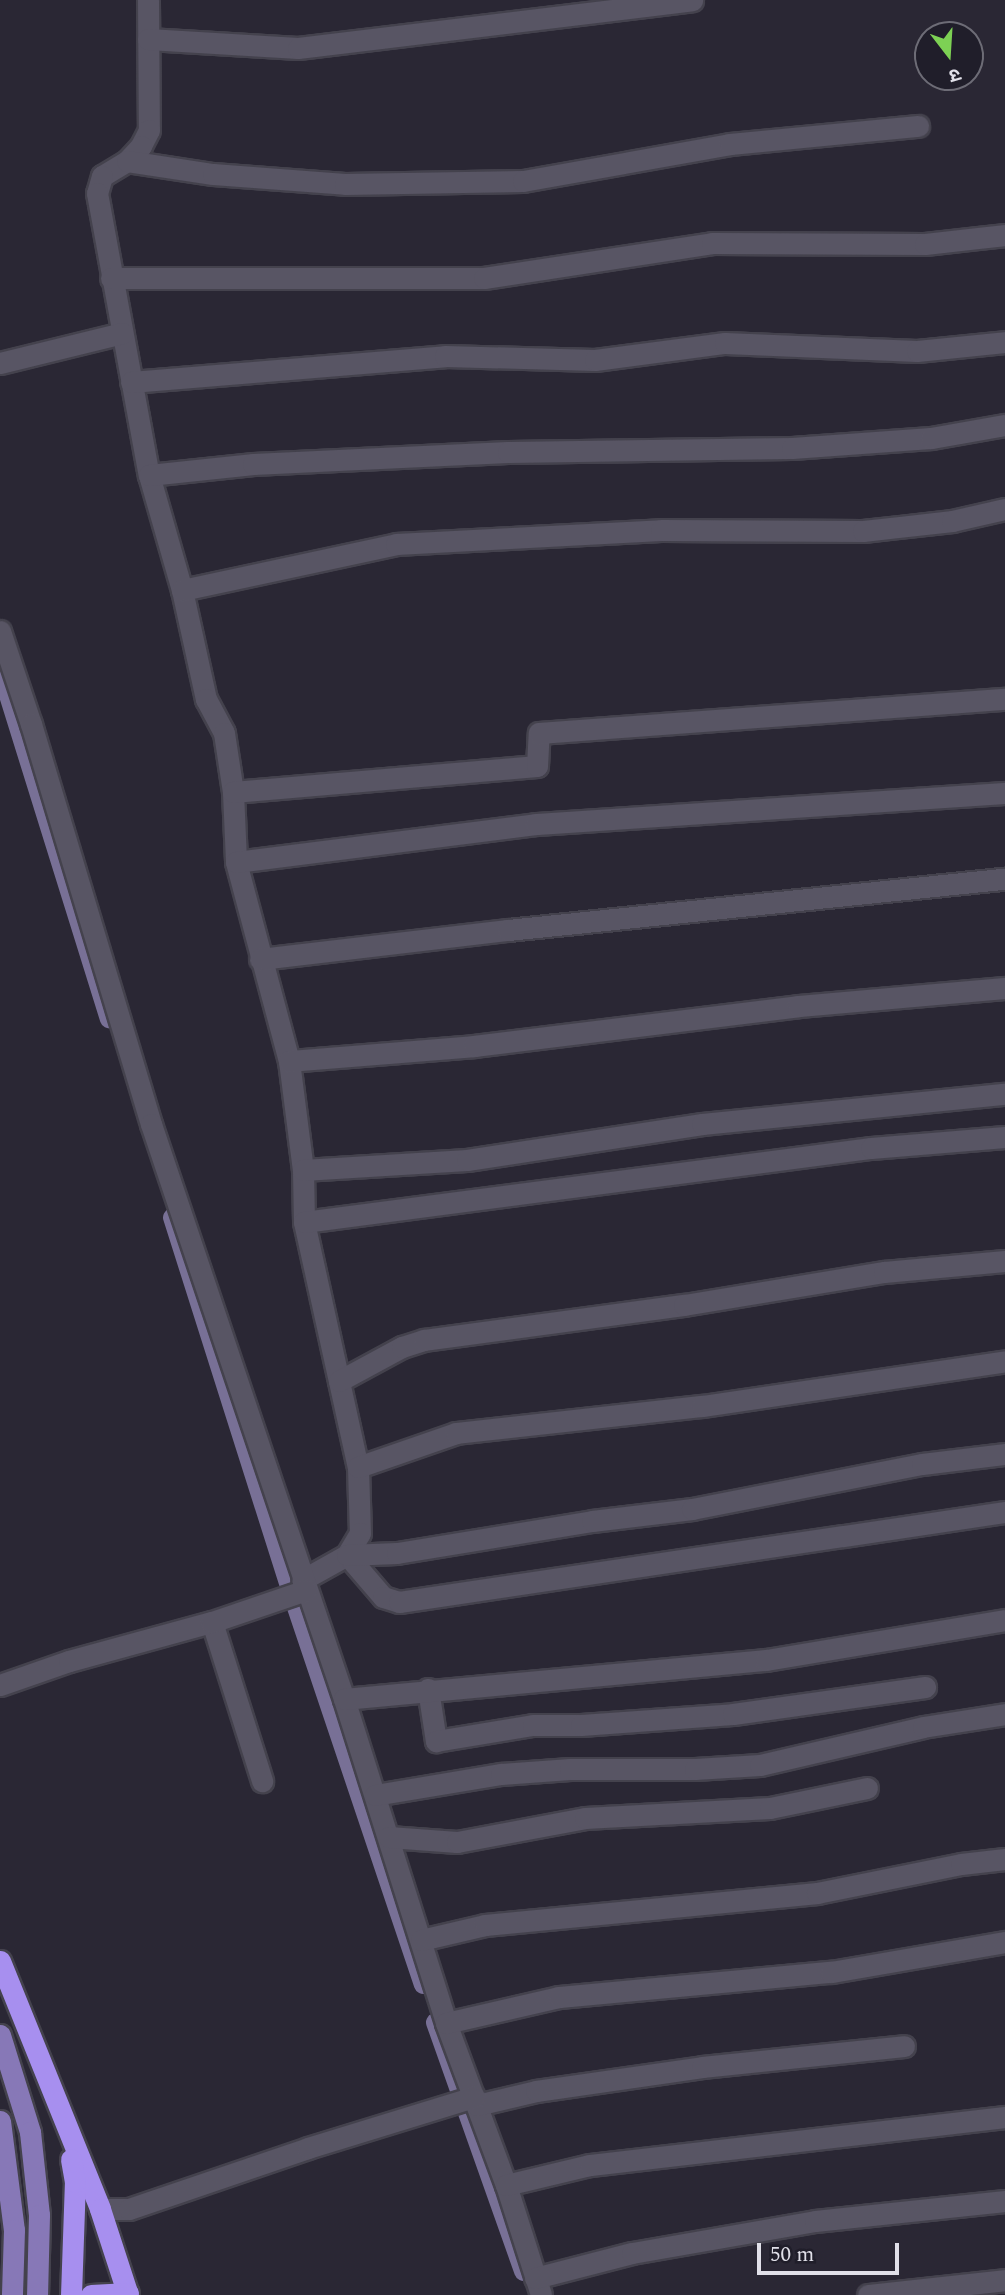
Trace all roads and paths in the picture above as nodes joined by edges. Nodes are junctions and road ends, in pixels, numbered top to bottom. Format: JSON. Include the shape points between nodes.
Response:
{"nodes":[{"id":1,"x":148,"y":0,"type":"edge"},
{"id":2,"x":692,"y":0,"type":"edge"},
{"id":3,"x":148,"y":39,"type":"junction"},
{"id":4,"x":918,"y":126,"type":"dead end"},
{"id":5,"x":127,"y":161,"type":"junction"},
{"id":6,"x":1005,"y":236,"type":"edge"},
{"id":7,"x":111,"y":278,"type":"junction"},
{"id":8,"x":122,"y":333,"type":"junction"},
{"id":9,"x":1005,"y":342,"type":"edge"},
{"id":10,"x":0,"y":363,"type":"edge"},
{"id":11,"x":131,"y":382,"type":"junction"},
{"id":12,"x":1005,"y":425,"type":"edge"},
{"id":13,"x":149,"y":475,"type":"junction"},
{"id":14,"x":1005,"y":509,"type":"edge"},
{"id":15,"x":182,"y":590,"type":"junction"},
{"id":16,"x":0,"y":631,"type":"edge"},
{"id":17,"x":1005,"y":699,"type":"edge"},
{"id":18,"x":233,"y":792,"type":"junction"},
{"id":19,"x":1005,"y":793,"type":"edge"},
{"id":20,"x":236,"y":862,"type":"junction"},
{"id":21,"x":1005,"y":879,"type":"edge"},
{"id":22,"x":260,"y":959,"type":"junction"},
{"id":23,"x":1005,"y":988,"type":"edge"},
{"id":24,"x":289,"y":1061,"type":"junction"},
{"id":25,"x":1005,"y":1094,"type":"edge"},
{"id":26,"x":1005,"y":1137,"type":"edge"},
{"id":27,"x":303,"y":1170,"type":"junction"},
{"id":28,"x":304,"y":1222,"type":"junction"},
{"id":29,"x":1005,"y":1261,"type":"edge"},
{"id":30,"x":1005,"y":1361,"type":"edge"},
{"id":31,"x":339,"y":1381,"type":"junction"},
{"id":32,"x":1005,"y":1454,"type":"edge"},
{"id":33,"x":358,"y":1467,"type":"junction"},
{"id":34,"x":1005,"y":1512,"type":"edge"},
{"id":35,"x":347,"y":1555,"type":"junction"},
{"id":36,"x":298,"y":1589,"type":"junction"},
{"id":37,"x":1005,"y":1620,"type":"edge"},
{"id":38,"x":212,"y":1622,"type":"junction"},
{"id":39,"x":0,"y":1685,"type":"edge"},
{"id":40,"x":925,"y":1687,"type":"dead end"},
{"id":41,"x":428,"y":1689,"type":"junction"},
{"id":42,"x":344,"y":1699,"type":"junction"},
{"id":43,"x":1005,"y":1714,"type":"edge"},
{"id":44,"x":262,"y":1781,"type":"dead end"},
{"id":45,"x":867,"y":1788,"type":"dead end"},
{"id":46,"x":375,"y":1795,"type":"junction"},
{"id":47,"x":388,"y":1837,"type":"junction"},
{"id":48,"x":1005,"y":1860,"type":"edge"},
{"id":49,"x":421,"y":1940,"type":"junction"},
{"id":50,"x":1005,"y":1942,"type":"edge"},
{"id":51,"x":0,"y":1961,"type":"edge"},
{"id":52,"x":446,"y":2023,"type":"junction"},
{"id":53,"x":0,"y":2035,"type":"edge"},
{"id":54,"x":904,"y":2046,"type":"dead end"},
{"id":55,"x":469,"y":2101,"type":"junction"},
{"id":56,"x":1005,"y":2117,"type":"edge"},
{"id":57,"x":0,"y":2121,"type":"edge"},
{"id":58,"x":65,"y":2122,"type":"junction"},
{"id":59,"x":506,"y":2185,"type":"junction"},
{"id":60,"x":1005,"y":2201,"type":"edge"},
{"id":61,"x":100,"y":2209,"type":"junction"},
{"id":62,"x":1005,"y":2280,"type":"edge"},
{"id":63,"x":538,"y":2287,"type":"edge"},
{"id":64,"x":128,"y":2294,"type":"edge"},
{"id":65,"x":12,"y":2295,"type":"edge"},
{"id":66,"x":37,"y":2295,"type":"edge"},
{"id":67,"x":71,"y":2295,"type":"edge"},
{"id":68,"x":91,"y":2295,"type":"edge"},
{"id":69,"x":868,"y":2295,"type":"edge"}],
"edges":[{"from":1,"to":3,"type":"street"},
{"from":2,"to":3,"type":"street","via":[[298,48]]},
{"from":3,"to":5,"type":"street","via":[[149,130]]},
{"from":4,"to":5,"type":"street","via":[[730,144],[523,181],[345,184],[213,174]]},
{"from":5,"to":7,"type":"street","via":[[102,176],[97,193]]},
{"from":6,"to":7,"type":"street","via":[[925,244],[712,243],[484,278]]},
{"from":7,"to":8,"type":"street"},
{"from":8,"to":10,"type":"street"},
{"from":8,"to":11,"type":"street"},
{"from":9,"to":11,"type":"street","via":[[917,351],[725,343],[596,360],[445,356]]},
{"from":11,"to":13,"type":"street"},
{"from":12,"to":13,"type":"street","via":[[931,438],[792,448],[508,452],[253,464]]},
{"from":13,"to":15,"type":"street"},
{"from":14,"to":15,"type":"street","via":[[952,521],[863,531],[661,530],[396,544]]},
{"from":15,"to":18,"type":"street","via":[[206,699],[224,733]]},
{"from":16,"to":36,"type":"street"},
{"from":17,"to":18,"type":"street","via":[[539,733],[537,765]]},
{"from":18,"to":20,"type":"street"},
{"from":19,"to":20,"type":"street","via":[[536,824]]},
{"from":20,"to":22,"type":"street"},
{"from":21,"to":22,"type":"street"},
{"from":22,"to":24,"type":"street"},
{"from":23,"to":24,"type":"street","via":[[771,1009],[474,1046]]},
{"from":24,"to":27,"type":"street"},
{"from":25,"to":27,"type":"street","via":[[702,1124],[457,1161]]},
{"from":26,"to":28,"type":"street","via":[[871,1148]]},
{"from":27,"to":28,"type":"street"},
{"from":28,"to":31,"type":"street"},
{"from":29,"to":31,"type":"street","via":[[884,1272],[684,1305],[434,1338],[402,1347]]},
{"from":30,"to":33,"type":"street","via":[[702,1406],[456,1433]]},
{"from":31,"to":33,"type":"street"},
{"from":32,"to":35,"type":"street","via":[[922,1464],[692,1509],[397,1553]]},
{"from":33,"to":35,"type":"street","via":[[360,1533]]},
{"from":34,"to":35,"type":"street","via":[[399,1602],[383,1597]]},
{"from":35,"to":36,"type":"street"},
{"from":36,"to":38,"type":"street"},
{"from":36,"to":42,"type":"street"},
{"from":37,"to":41,"type":"street","via":[[765,1660]]},
{"from":38,"to":39,"type":"street"},
{"from":38,"to":44,"type":"street"},
{"from":40,"to":41,"type":"street","via":[[733,1714],[533,1725],[436,1741]]},
{"from":41,"to":42,"type":"street"},
{"from":42,"to":46,"type":"street"},
{"from":43,"to":46,"type":"street","via":[[923,1727],[761,1765],[501,1774]]},
{"from":45,"to":47,"type":"street","via":[[770,1808],[567,1820],[457,1842]]},
{"from":46,"to":47,"type":"street"},
{"from":47,"to":49,"type":"street"},
{"from":48,"to":49,"type":"street","via":[[961,1864],[817,1893],[485,1925]]},
{"from":49,"to":52,"type":"street"},
{"from":50,"to":52,"type":"street","via":[[831,1972],[559,1997]]},
{"from":51,"to":58,"type":"highway"},
{"from":52,"to":55,"type":"street"},
{"from":53,"to":66,"type":"main road","via":[[30,2132],[39,2215]]},
{"from":54,"to":55,"type":"street","via":[[702,2067]]},
{"from":55,"to":59,"type":"street"},
{"from":55,"to":61,"type":"street","via":[[308,2148],[129,2209]]},
{"from":56,"to":59,"type":"street","via":[[590,2165]]},
{"from":57,"to":65,"type":"main road","via":[[14,2230]]},
{"from":58,"to":61,"type":"highway"},
{"from":58,"to":67,"type":"highway","via":[[75,2182]]},
{"from":59,"to":63,"type":"street"},
{"from":60,"to":63,"type":"street","via":[[815,2221],[632,2253]]},
{"from":61,"to":64,"type":"highway"},
{"from":62,"to":69,"type":"street"},
{"from":64,"to":68,"type":"highway"}]}
